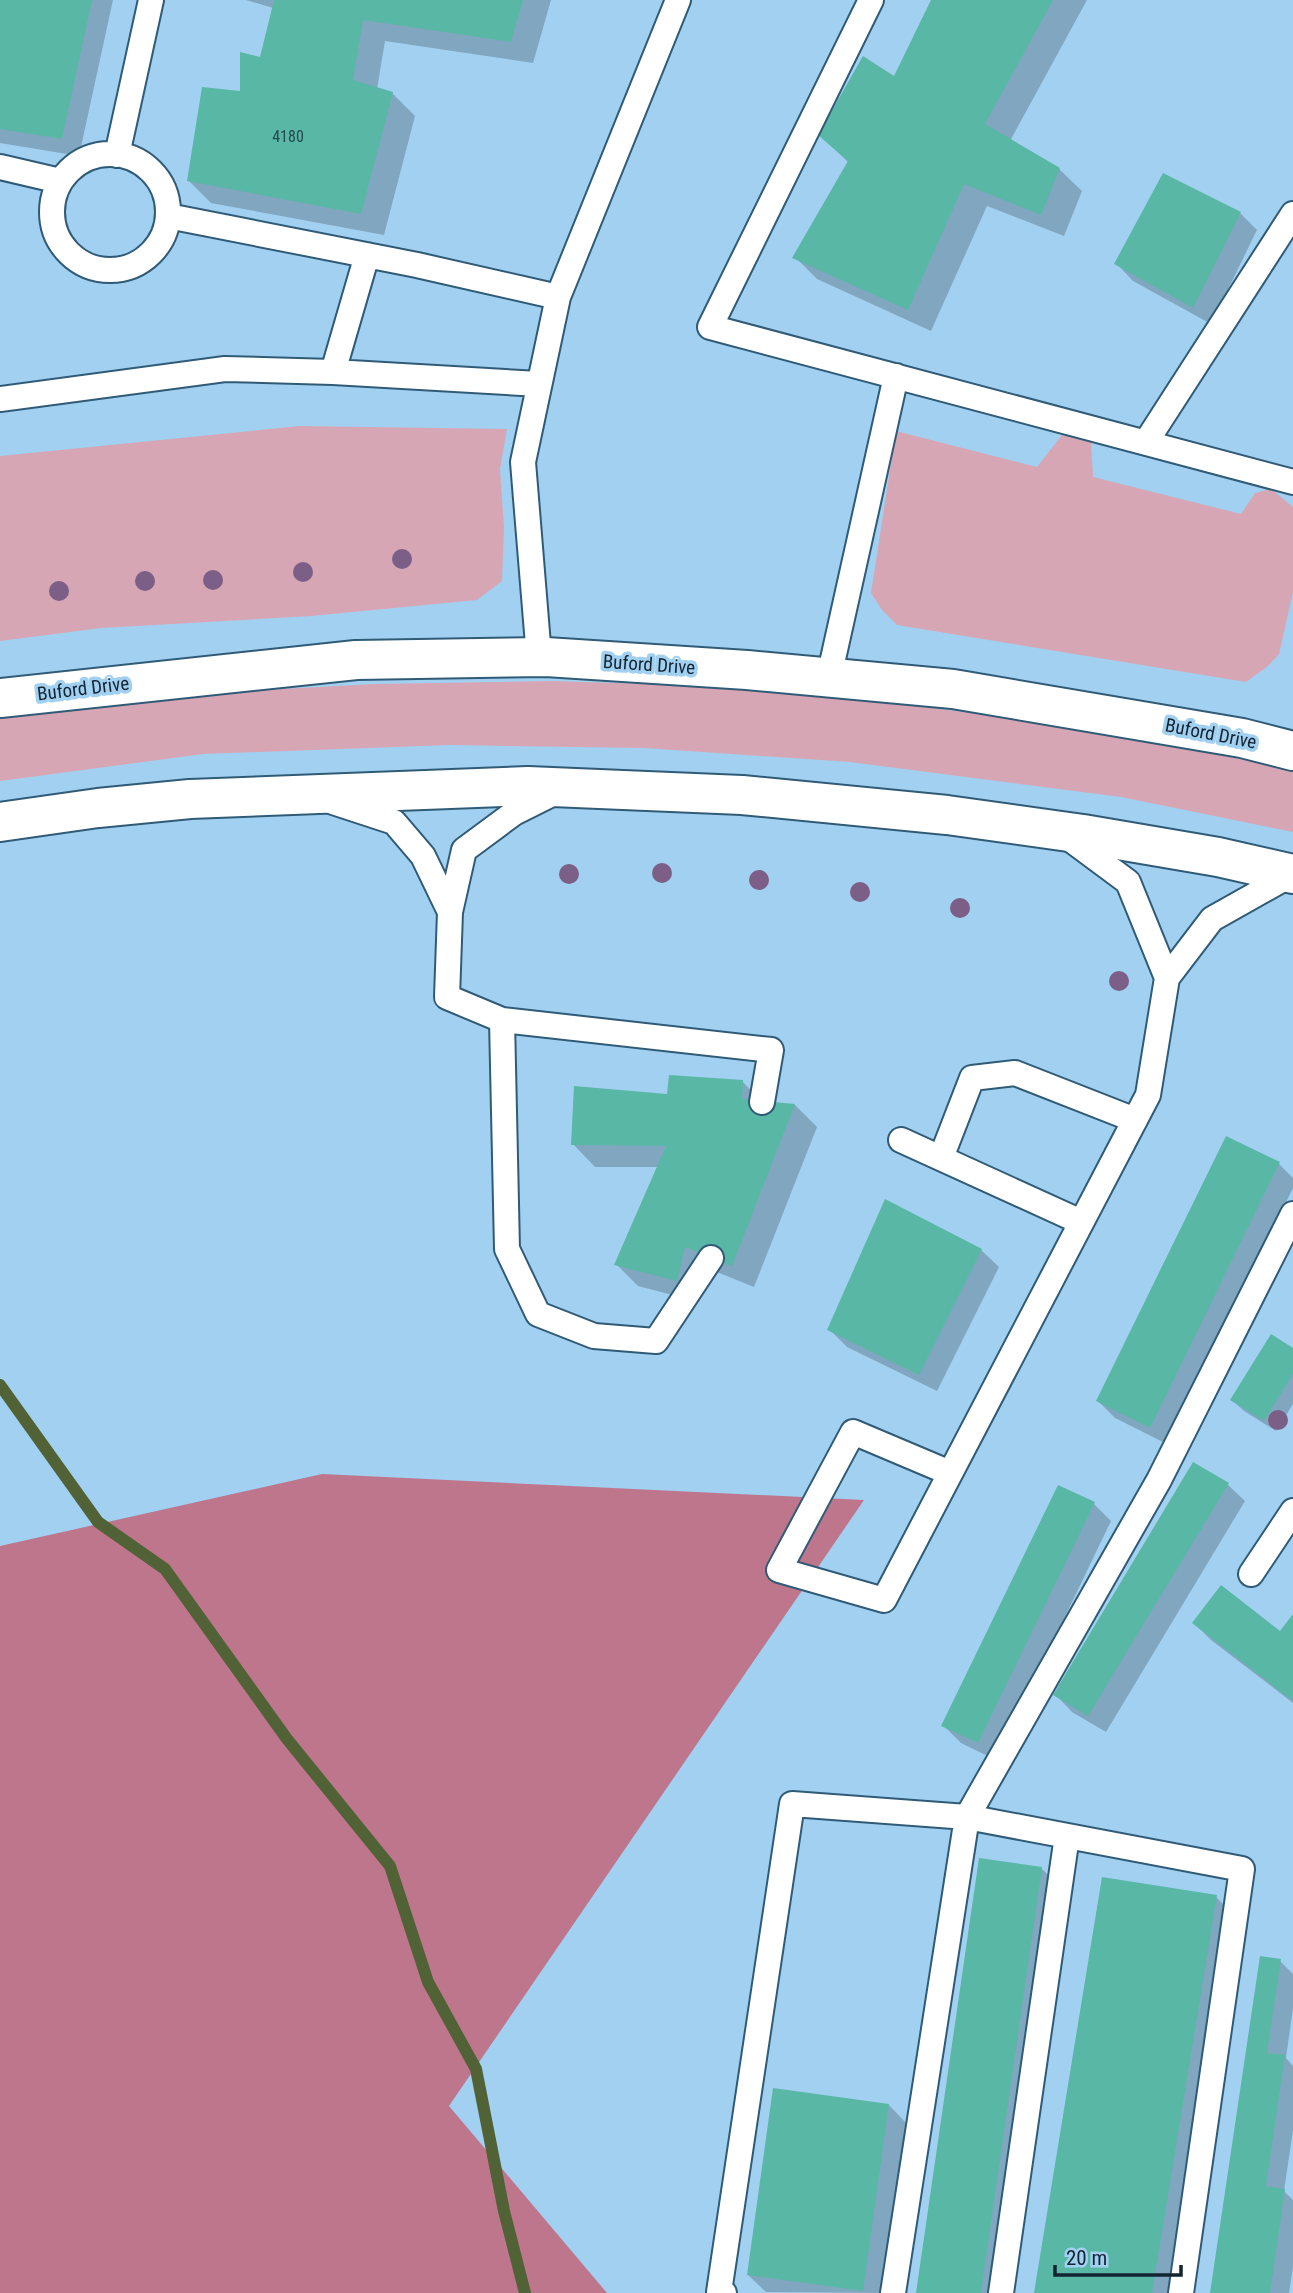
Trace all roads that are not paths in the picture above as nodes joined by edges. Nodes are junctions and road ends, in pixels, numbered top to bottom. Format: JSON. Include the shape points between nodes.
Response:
{"nodes":[{"id":1,"x":151,"y":0,"type":"edge"},
{"id":2,"x":678,"y":0,"type":"edge"},
{"id":3,"x":871,"y":0,"type":"edge"},
{"id":4,"x":117,"y":155,"type":"junction"},
{"id":5,"x":0,"y":167,"type":"edge"},
{"id":6,"x":60,"y":181,"type":"junction"},
{"id":7,"x":1293,"y":214,"type":"edge"},
{"id":8,"x":168,"y":216,"type":"junction"},
{"id":9,"x":367,"y":255,"type":"junction"},
{"id":10,"x":558,"y":297,"type":"junction"},
{"id":11,"x":333,"y":372,"type":"junction"},
{"id":12,"x":896,"y":376,"type":"junction"},
{"id":13,"x":539,"y":384,"type":"junction"},
{"id":14,"x":0,"y":399,"type":"edge"},
{"id":15,"x":1146,"y":442,"type":"junction"},
{"id":16,"x":1293,"y":482,"type":"edge"},
{"id":17,"x":539,"y":657,"type":"junction"},
{"id":18,"x":829,"y":677,"type":"junction"},
{"id":19,"x":0,"y":698,"type":"edge"},
{"id":20,"x":1293,"y":751,"type":"edge"},
{"id":21,"x":565,"y":788,"type":"junction"},
{"id":22,"x":313,"y":795,"type":"junction"},
{"id":23,"x":0,"y":822,"type":"edge"},
{"id":24,"x":1057,"y":830,"type":"junction"},
{"id":25,"x":1293,"y":874,"type":"edge"},
{"id":26,"x":450,"y":912,"type":"junction"},
{"id":27,"x":1167,"y":978,"type":"junction"},
{"id":28,"x":502,"y":1020,"type":"junction"},
{"id":29,"x":762,"y":1101,"type":"dead end"},
{"id":30,"x":1135,"y":1120,"type":"junction"},
{"id":31,"x":901,"y":1140,"type":"dead end"},
{"id":32,"x":942,"y":1158,"type":"junction"},
{"id":33,"x":1293,"y":1214,"type":"edge"},
{"id":34,"x":1081,"y":1222,"type":"junction"},
{"id":35,"x":711,"y":1258,"type":"dead end"},
{"id":36,"x":950,"y":1473,"type":"junction"},
{"id":37,"x":1293,"y":1511,"type":"edge"},
{"id":38,"x":1251,"y":1574,"type":"dead end"},
{"id":39,"x":967,"y":1817,"type":"junction"},
{"id":40,"x":1067,"y":1836,"type":"junction"},
{"id":41,"x":724,"y":2293,"type":"edge"},
{"id":42,"x":893,"y":2293,"type":"edge"},
{"id":43,"x":1001,"y":2293,"type":"edge"},
{"id":44,"x":1181,"y":2293,"type":"edge"}],
"edges":[{"from":1,"to":4,"type":"lane"},
{"from":2,"to":10,"type":"lane"},
{"from":3,"to":12,"type":"lane","via":[[710,327]]},
{"from":4,"to":6,"type":"lane","via":[[89,157]]},
{"from":4,"to":8,"type":"lane","via":[[144,164],[158,178]]},
{"from":5,"to":6,"type":"lane"},
{"from":6,"to":8,"type":"lane","via":[[52,198],[55,234],[79,263],[98,270],[118,271],[153,253]]},
{"from":7,"to":15,"type":"lane"},
{"from":8,"to":9,"type":"lane"},
{"from":9,"to":10,"type":"lane"},
{"from":9,"to":11,"type":"lane"},
{"from":10,"to":13,"type":"lane"},
{"from":11,"to":13,"type":"lane"},
{"from":11,"to":14,"type":"lane","via":[[225,369]]},
{"from":12,"to":15,"type":"lane"},
{"from":12,"to":18,"type":"lane"},
{"from":13,"to":17,"type":"lane","via":[[523,461]]},
{"from":15,"to":16,"type":"lane"},
{"from":17,"to":18,"type":"highway","name":"Buford Drive"},
{"from":17,"to":19,"type":"highway","name":"Buford Drive","via":[[356,660]]},
{"from":18,"to":20,"type":"highway","name":"Buford Drive","via":[[953,689],[1242,738]]},
{"from":21,"to":22,"type":"highway"},
{"from":21,"to":24,"type":"highway","via":[[742,795],[947,814]]},
{"from":21,"to":26,"type":"lane","via":[[514,813],[464,850]]},
{"from":22,"to":23,"type":"highway","via":[[190,799]]},
{"from":22,"to":26,"type":"lane","via":[[394,822],[423,856]]},
{"from":24,"to":25,"type":"highway"},
{"from":24,"to":27,"type":"lane","via":[[1128,882]]},
{"from":25,"to":27,"type":"lane","via":[[1212,919]]},
{"from":26,"to":28,"type":"lane","via":[[447,997]]},
{"from":27,"to":30,"type":"lane","via":[[1148,1095]]},
{"from":28,"to":29,"type":"lane","via":[[771,1050]]},
{"from":28,"to":35,"type":"lane","via":[[507,1249],[538,1314],[594,1336],[656,1341]]},
{"from":30,"to":32,"type":"lane","via":[[1015,1073],[971,1078]]},
{"from":30,"to":34,"type":"lane"},
{"from":31,"to":32,"type":"lane"},
{"from":32,"to":34,"type":"lane"},
{"from":33,"to":39,"type":"lane","via":[[1160,1480]]},
{"from":34,"to":36,"type":"lane"},
{"from":36,"to":36,"type":"lane","via":[[884,1600],[779,1570],[853,1432]]},
{"from":37,"to":38,"type":"lane"},
{"from":39,"to":40,"type":"lane"},
{"from":39,"to":41,"type":"lane","via":[[792,1804],[719,2292]]},
{"from":39,"to":42,"type":"lane"},
{"from":40,"to":43,"type":"lane"},
{"from":40,"to":44,"type":"lane","via":[[1242,1869]]}]}
